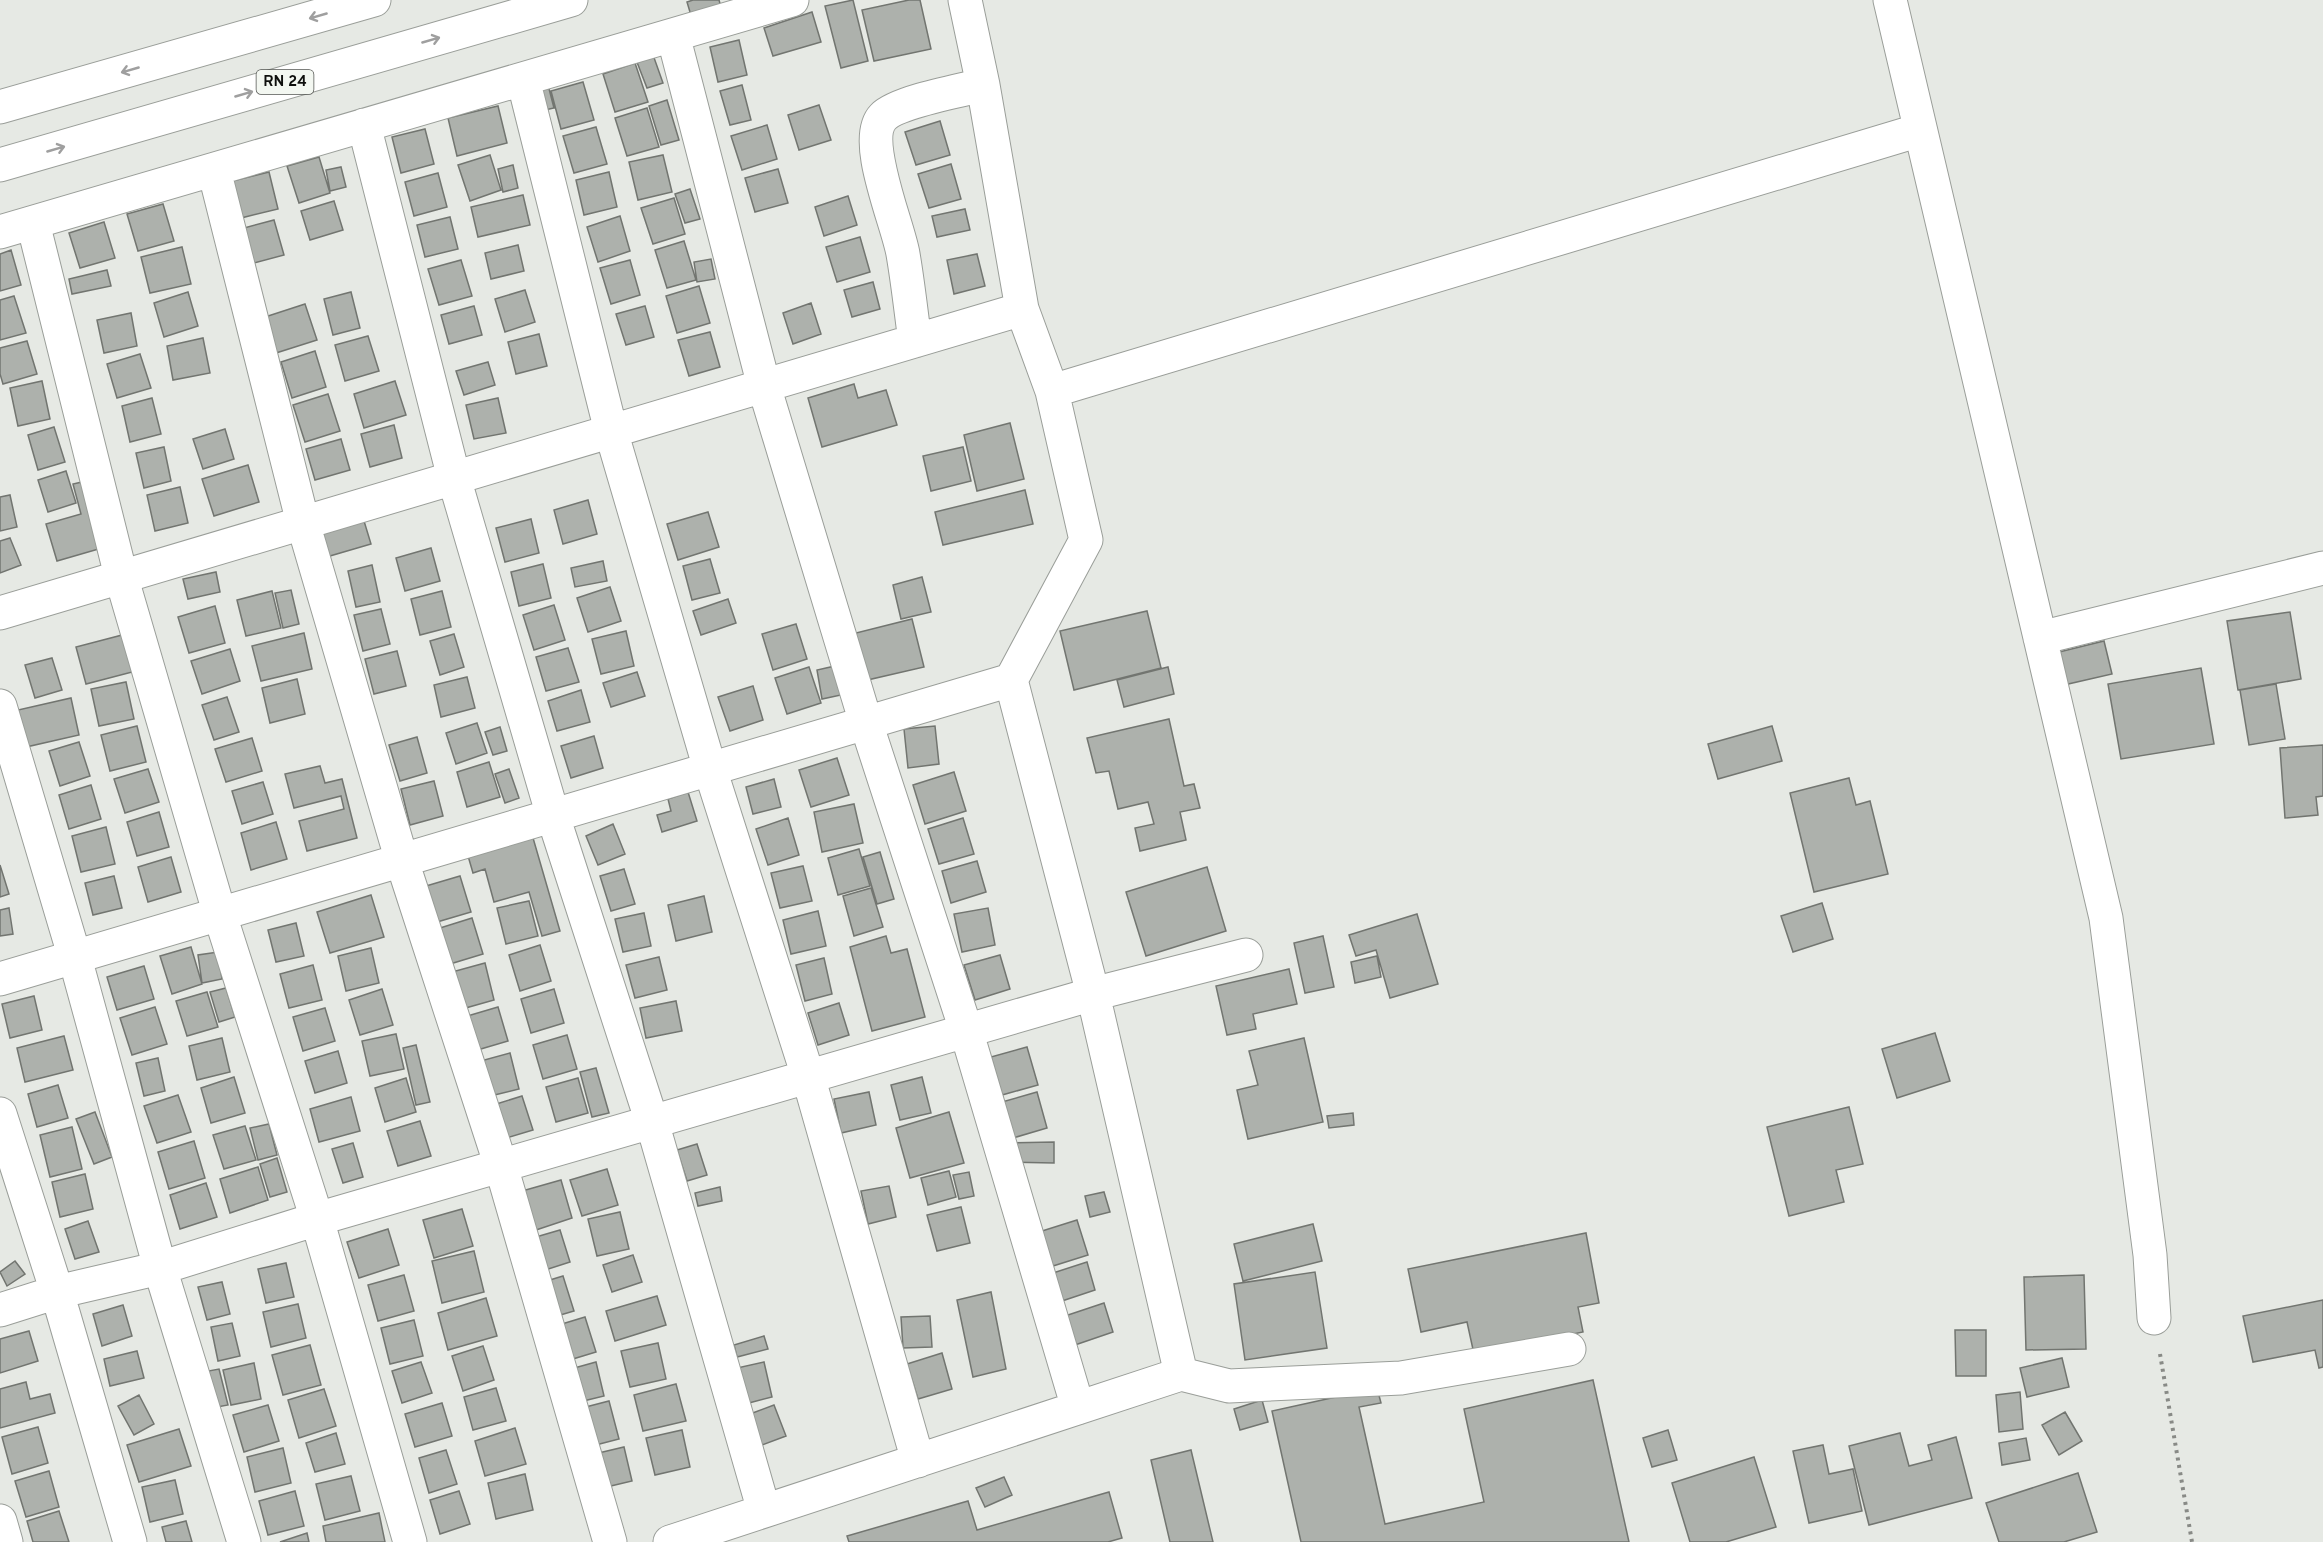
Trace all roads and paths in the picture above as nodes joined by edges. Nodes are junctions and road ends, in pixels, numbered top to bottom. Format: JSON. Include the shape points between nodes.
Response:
{"nodes":[{"id":1,"x":374,"y":0,"type":"edge"},
{"id":2,"x":571,"y":0,"type":"edge"},
{"id":3,"x":792,"y":0,"type":"edge"},
{"id":4,"x":965,"y":0,"type":"edge"},
{"id":5,"x":1890,"y":0,"type":"edge"},
{"id":6,"x":673,"y":35,"type":"junction"},
{"id":7,"x":523,"y":79,"type":"junction"},
{"id":8,"x":983,"y":84,"type":"junction"},
{"id":9,"x":0,"y":107,"type":"edge"},
{"id":10,"x":364,"y":126,"type":"junction"},
{"id":11,"x":1920,"y":130,"type":"junction"},
{"id":12,"x":0,"y":165,"type":"edge"},
{"id":13,"x":214,"y":170,"type":"junction"},
{"id":14,"x":33,"y":223,"type":"junction"},
{"id":15,"x":0,"y":232,"type":"edge"},
{"id":16,"x":1022,"y":309,"type":"junction"},
{"id":17,"x":915,"y":341,"type":"junction"},
{"id":18,"x":764,"y":386,"type":"junction"},
{"id":19,"x":1052,"y":391,"type":"junction"},
{"id":20,"x":611,"y":431,"type":"junction"},
{"id":21,"x":453,"y":478,"type":"junction"},
{"id":22,"x":303,"y":523,"type":"junction"},
{"id":23,"x":2323,"y":568,"type":"edge"},
{"id":24,"x":121,"y":576,"type":"junction"},
{"id":25,"x":0,"y":613,"type":"edge"},
{"id":26,"x":2040,"y":638,"type":"junction"},
{"id":27,"x":1011,"y":680,"type":"junction"},
{"id":28,"x":0,"y":706,"type":"edge"},
{"id":29,"x":866,"y":723,"type":"junction"},
{"id":30,"x":710,"y":769,"type":"junction"},
{"id":31,"x":553,"y":816,"type":"junction"},
{"id":32,"x":402,"y":861,"type":"junction"},
{"id":33,"x":220,"y":915,"type":"junction"},
{"id":34,"x":1246,"y":955,"type":"dead end"},
{"id":35,"x":75,"y":958,"type":"junction"},
{"id":36,"x":0,"y":979,"type":"edge"},
{"id":37,"x":1093,"y":994,"type":"junction"},
{"id":38,"x":966,"y":1030,"type":"junction"},
{"id":39,"x":808,"y":1076,"type":"junction"},
{"id":40,"x":0,"y":1114,"type":"edge"},
{"id":41,"x":652,"y":1122,"type":"junction"},
{"id":42,"x":501,"y":1166,"type":"junction"},
{"id":43,"x":318,"y":1219,"type":"junction"},
{"id":44,"x":160,"y":1268,"type":"junction"},
{"id":45,"x":57,"y":1292,"type":"junction"},
{"id":46,"x":0,"y":1310,"type":"edge"},
{"id":47,"x":2154,"y":1318,"type":"joint"},
{"id":48,"x":1569,"y":1349,"type":"dead end"},
{"id":49,"x":1181,"y":1374,"type":"junction"},
{"id":50,"x":1078,"y":1408,"type":"junction"},
{"id":51,"x":918,"y":1461,"type":"junction"},
{"id":52,"x":764,"y":1511,"type":"junction"},
{"id":53,"x":0,"y":1521,"type":"edge"},
{"id":54,"x":6,"y":1542,"type":"edge"},
{"id":55,"x":130,"y":1542,"type":"edge"},
{"id":56,"x":244,"y":1542,"type":"edge"},
{"id":57,"x":410,"y":1542,"type":"edge"},
{"id":58,"x":610,"y":1542,"type":"edge"},
{"id":59,"x":670,"y":1542,"type":"edge"},
{"id":60,"x":2192,"y":1542,"type":"edge"}],
"edges":[{"from":1,"to":9,"type":"main road","one_way":true},
{"from":12,"to":2,"type":"main road","number":"RN 24","one_way":true},
{"from":3,"to":6,"type":"main road"},
{"from":4,"to":8,"type":"main road"},
{"from":5,"to":11,"type":"main road"},
{"from":6,"to":7,"type":"main road"},
{"from":6,"to":18,"type":"main road"},
{"from":7,"to":10,"type":"main road"},
{"from":7,"to":20,"type":"main road"},
{"from":8,"to":16,"type":"main road"},
{"from":8,"to":17,"type":"main road","via":[[900,107],[884,116],[876,130],[879,165],[902,252]]},
{"from":10,"to":13,"type":"main road"},
{"from":10,"to":21,"type":"main road"},
{"from":11,"to":19,"type":"main road"},
{"from":11,"to":26,"type":"main road"},
{"from":13,"to":14,"type":"main road"},
{"from":13,"to":22,"type":"main road"},
{"from":14,"to":15,"type":"main road"},
{"from":14,"to":24,"type":"main road"},
{"from":16,"to":17,"type":"main road"},
{"from":16,"to":19,"type":"main road"},
{"from":17,"to":18,"type":"main road"},
{"from":18,"to":20,"type":"main road"},
{"from":18,"to":29,"type":"main road"},
{"from":19,"to":27,"type":"main road","via":[[1086,540]]},
{"from":20,"to":21,"type":"main road"},
{"from":20,"to":30,"type":"main road"},
{"from":21,"to":22,"type":"main road"},
{"from":21,"to":31,"type":"main road"},
{"from":22,"to":24,"type":"main road"},
{"from":22,"to":32,"type":"main road"},
{"from":23,"to":26,"type":"main road"},
{"from":24,"to":25,"type":"main road"},
{"from":24,"to":33,"type":"main road"},
{"from":26,"to":47,"type":"main road","via":[[2106,918],[2150,1255]]},
{"from":27,"to":29,"type":"main road"},
{"from":27,"to":37,"type":"main road"},
{"from":28,"to":35,"type":"main road"},
{"from":29,"to":30,"type":"main road"},
{"from":29,"to":38,"type":"main road"},
{"from":30,"to":31,"type":"main road"},
{"from":30,"to":39,"type":"main road"},
{"from":31,"to":32,"type":"main road"},
{"from":31,"to":41,"type":"main road"},
{"from":32,"to":33,"type":"main road"},
{"from":32,"to":42,"type":"main road"},
{"from":33,"to":35,"type":"main road"},
{"from":33,"to":43,"type":"main road"},
{"from":34,"to":37,"type":"main road"},
{"from":35,"to":36,"type":"main road"},
{"from":35,"to":44,"type":"main road"},
{"from":37,"to":38,"type":"main road"},
{"from":37,"to":49,"type":"main road"},
{"from":38,"to":39,"type":"main road"},
{"from":38,"to":50,"type":"main road"},
{"from":39,"to":41,"type":"main road"},
{"from":39,"to":51,"type":"main road"},
{"from":40,"to":45,"type":"main road"},
{"from":41,"to":42,"type":"main road"},
{"from":41,"to":52,"type":"main road"},
{"from":42,"to":43,"type":"main road"},
{"from":42,"to":58,"type":"main road"},
{"from":43,"to":44,"type":"main road"},
{"from":43,"to":57,"type":"main road"},
{"from":44,"to":45,"type":"main road"},
{"from":44,"to":56,"type":"main road"},
{"from":45,"to":46,"type":"main road"},
{"from":45,"to":55,"type":"main road"},
{"from":47,"to":60,"type":"path"},
{"from":48,"to":49,"type":"main road","via":[[1401,1378],[1229,1386]]},
{"from":49,"to":50,"type":"main road"},
{"from":50,"to":51,"type":"main road"},
{"from":51,"to":52,"type":"main road"},
{"from":52,"to":59,"type":"main road"},
{"from":53,"to":54,"type":"main road"}]}
